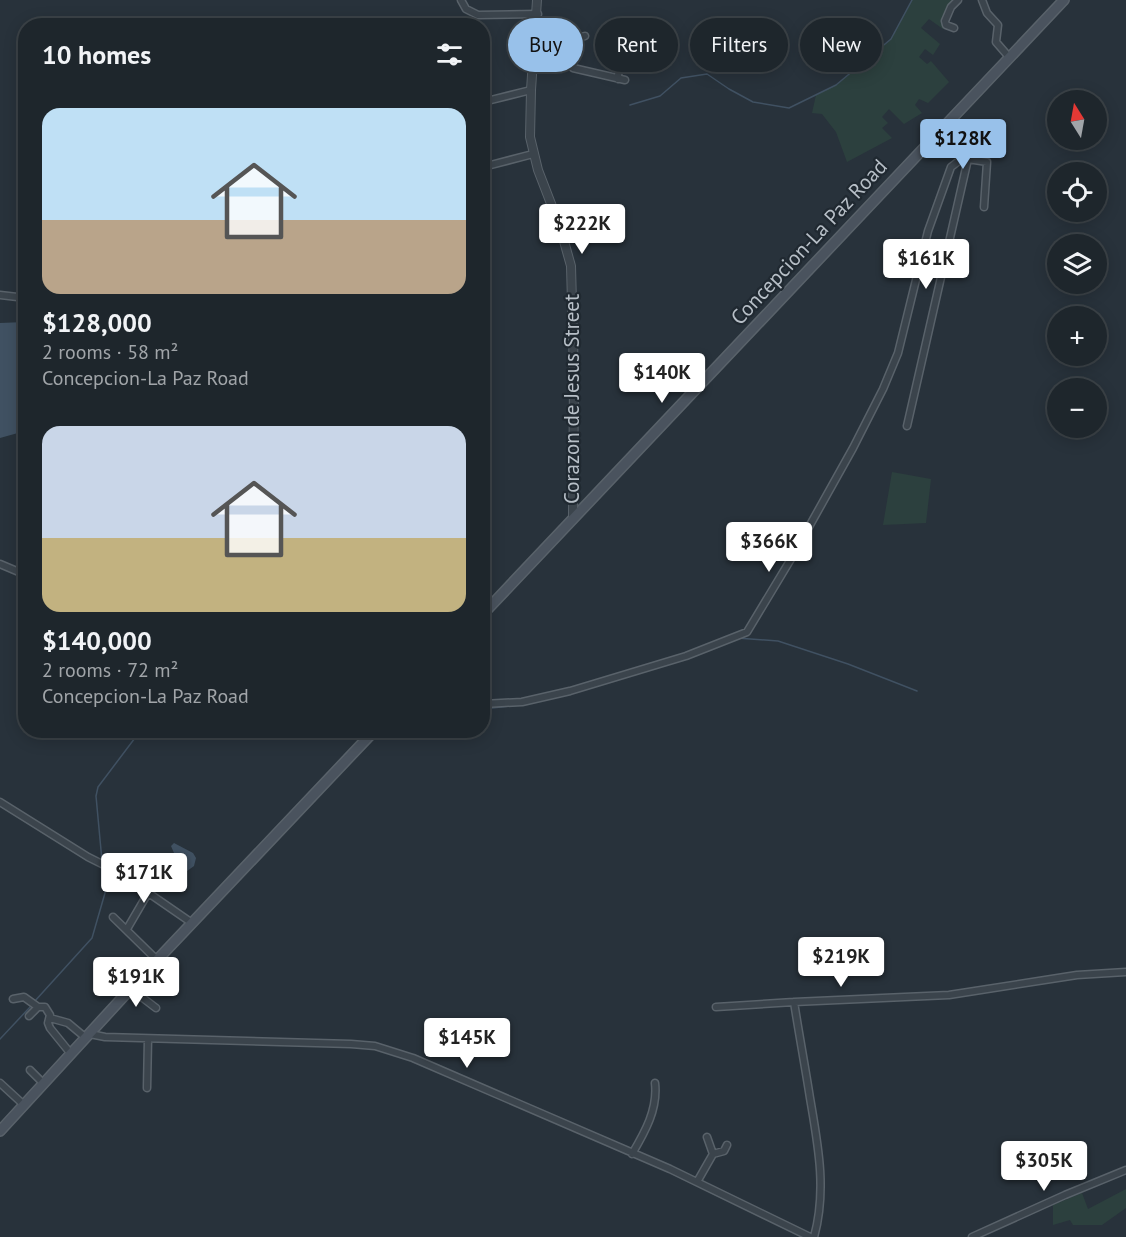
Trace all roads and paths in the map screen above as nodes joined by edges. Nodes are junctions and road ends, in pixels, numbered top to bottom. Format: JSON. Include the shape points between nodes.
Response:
{"nodes":[{"id":1,"x":461,"y":0,"type":"edge"},
{"id":2,"x":537,"y":0,"type":"edge"},
{"id":3,"x":958,"y":0,"type":"edge"},
{"id":4,"x":1064,"y":0,"type":"edge"},
{"id":5,"x":980,"y":1,"type":"edge"},
{"id":6,"x":538,"y":14,"type":"junction"},
{"id":7,"x":538,"y":18,"type":"edge"},
{"id":8,"x":954,"y":28,"type":"dead end"},
{"id":9,"x":1009,"y":57,"type":"junction"},
{"id":10,"x":583,"y":70,"type":"edge"},
{"id":11,"x":533,"y":72,"type":"edge"},
{"id":12,"x":620,"y":72,"type":"edge"},
{"id":13,"x":531,"y":90,"type":"junction"},
{"id":14,"x":490,"y":100,"type":"edge"},
{"id":15,"x":939,"y":132,"type":"junction"},
{"id":16,"x":533,"y":154,"type":"junction"},
{"id":17,"x":966,"y":158,"type":"junction"},
{"id":18,"x":490,"y":165,"type":"edge"},
{"id":19,"x":984,"y":207,"type":"dead end"},
{"id":20,"x":0,"y":295,"type":"edge"},
{"id":21,"x":18,"y":297,"type":"edge"},
{"id":22,"x":907,"y":426,"type":"dead end"},
{"id":23,"x":573,"y":517,"type":"junction"},
{"id":24,"x":0,"y":564,"type":"edge"},
{"id":25,"x":18,"y":572,"type":"edge"},
{"id":26,"x":490,"y":606,"type":"edge"},
{"id":27,"x":490,"y":704,"type":"edge"},
{"id":28,"x":367,"y":738,"type":"edge"},
{"id":29,"x":0,"y":802,"type":"edge"},
{"id":30,"x":148,"y":892,"type":"junction"},
{"id":31,"x":113,"y":917,"type":"dead end"},
{"id":32,"x":192,"y":923,"type":"junction"},
{"id":33,"x":127,"y":929,"type":"junction"},
{"id":34,"x":157,"y":960,"type":"junction"},
{"id":35,"x":147,"y":972,"type":"junction"},
{"id":36,"x":1126,"y":972,"type":"edge"},
{"id":37,"x":161,"y":987,"type":"dead end"},
{"id":38,"x":131,"y":989,"type":"junction"},
{"id":39,"x":13,"y":999,"type":"dead end"},
{"id":40,"x":794,"y":1002,"type":"junction"},
{"id":41,"x":36,"y":1004,"type":"junction"},
{"id":42,"x":716,"y":1007,"type":"dead end"},
{"id":43,"x":156,"y":1008,"type":"dead end"},
{"id":44,"x":29,"y":1017,"type":"dead end"},
{"id":45,"x":50,"y":1018,"type":"junction"},
{"id":46,"x":88,"y":1036,"type":"junction"},
{"id":47,"x":148,"y":1039,"type":"junction"},
{"id":48,"x":71,"y":1054,"type":"junction"},
{"id":49,"x":30,"y":1070,"type":"dead end"},
{"id":50,"x":0,"y":1083,"type":"edge"},
{"id":51,"x":43,"y":1083,"type":"junction"},
{"id":52,"x":655,"y":1083,"type":"dead end"},
{"id":53,"x":147,"y":1088,"type":"dead end"},
{"id":54,"x":24,"y":1105,"type":"junction"},
{"id":55,"x":0,"y":1131,"type":"edge"},
{"id":56,"x":707,"y":1137,"type":"dead end"},
{"id":57,"x":727,"y":1145,"type":"dead end"},
{"id":58,"x":632,"y":1154,"type":"junction"},
{"id":59,"x":714,"y":1154,"type":"junction"},
{"id":60,"x":1126,"y":1170,"type":"edge"},
{"id":61,"x":697,"y":1182,"type":"junction"},
{"id":62,"x":812,"y":1237,"type":"edge"},
{"id":63,"x":972,"y":1237,"type":"edge"}],
"edges":[{"from":1,"to":6,"type":"street","via":[[466,9],[478,15]]},
{"from":2,"to":6,"type":"street","name":"Corazon de Jesus Street"},
{"from":3,"to":8,"type":"street","via":[[945,19],[946,25]]},
{"from":4,"to":9,"type":"main road","name":"Concepcion-La Paz Road"},
{"from":5,"to":9,"type":"street","via":[[998,25],[996,42]]},
{"from":6,"to":7,"type":"street","name":"Corazon de Jesus Street"},
{"from":9,"to":15,"type":"main road","name":"Concepcion-La Paz Road"},
{"from":10,"to":12,"type":"street","via":[[621,80]]},
{"from":11,"to":13,"type":"street","name":"Corazon de Jesus Street"},
{"from":13,"to":14,"type":"street"},
{"from":13,"to":16,"type":"street","name":"Corazon de Jesus Street"},
{"from":15,"to":17,"type":"street"},
{"from":15,"to":23,"type":"main road","name":"Concepcion-La Paz Road"},
{"from":16,"to":18,"type":"street"},
{"from":16,"to":23,"type":"street","name":"Corazon de Jesus Street","via":[[571,266]]},
{"from":17,"to":19,"type":"street","via":[[987,162]]},
{"from":17,"to":22,"type":"street"},
{"from":17,"to":27,"type":"street","via":[[951,167],[928,231],[897,353],[883,389],[747,632],[687,656],[570,691],[522,702]]},
{"from":20,"to":21,"type":"street"},
{"from":23,"to":26,"type":"main road","name":"Concepcion-La Paz Road"},
{"from":24,"to":25,"type":"street"},
{"from":28,"to":32,"type":"main road"},
{"from":29,"to":30,"type":"street"},
{"from":30,"to":32,"type":"street"},
{"from":30,"to":33,"type":"street"},
{"from":31,"to":33,"type":"street"},
{"from":32,"to":34,"type":"main road"},
{"from":33,"to":34,"type":"street"},
{"from":34,"to":35,"type":"main road"},
{"from":35,"to":37,"type":"street"},
{"from":35,"to":38,"type":"main road"},
{"from":36,"to":40,"type":"street","via":[[1077,975],[949,995]]},
{"from":38,"to":43,"type":"street"},
{"from":38,"to":46,"type":"main road"},
{"from":39,"to":41,"type":"street","via":[[24,997]]},
{"from":40,"to":42,"type":"street"},
{"from":40,"to":62,"type":"street","via":[[821,1170],[819,1216]]},
{"from":41,"to":44,"type":"street"},
{"from":41,"to":45,"type":"street","via":[[45,1007]]},
{"from":45,"to":46,"type":"street","via":[[68,1023]]},
{"from":45,"to":48,"type":"street","via":[[50,1028]]},
{"from":46,"to":47,"type":"street"},
{"from":46,"to":48,"type":"main road"},
{"from":47,"to":53,"type":"street"},
{"from":47,"to":58,"type":"street","via":[[363,1044],[386,1048]]},
{"from":48,"to":51,"type":"main road"},
{"from":49,"to":51,"type":"street"},
{"from":50,"to":54,"type":"street"},
{"from":51,"to":54,"type":"main road"},
{"from":52,"to":58,"type":"street","via":[[654,1109]]},
{"from":54,"to":55,"type":"main road"},
{"from":56,"to":59,"type":"street"},
{"from":57,"to":59,"type":"street","via":[[724,1151]]},
{"from":58,"to":61,"type":"street"},
{"from":59,"to":61,"type":"street"},
{"from":60,"to":63,"type":"street"},
{"from":61,"to":62,"type":"street"}]}
